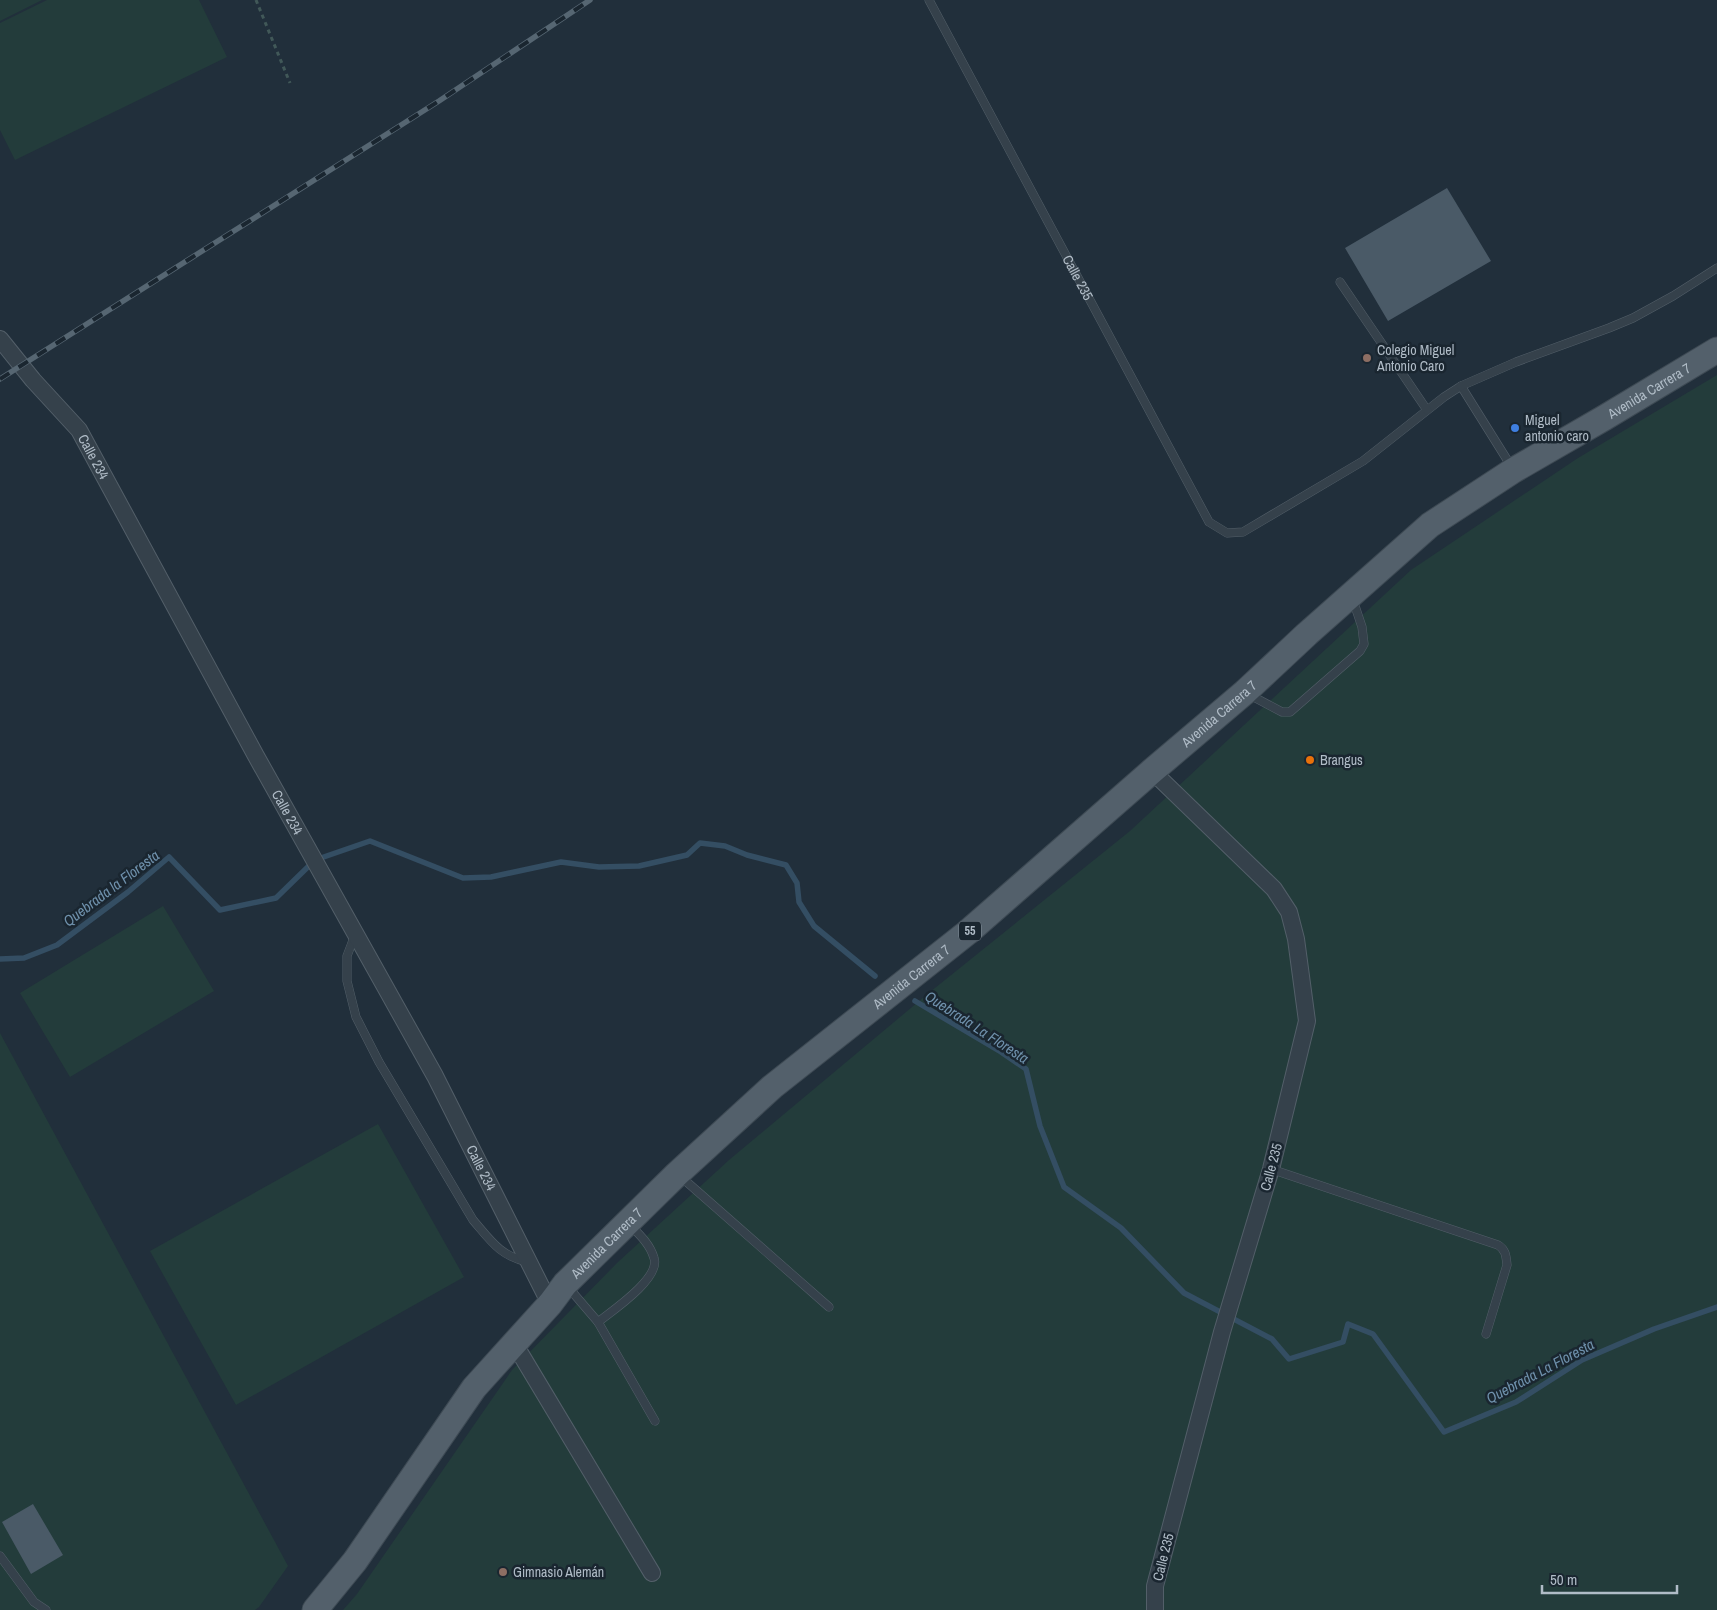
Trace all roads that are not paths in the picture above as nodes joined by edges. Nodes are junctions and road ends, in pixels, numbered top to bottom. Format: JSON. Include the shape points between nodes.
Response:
{"nodes":[{"id":1,"x":929,"y":0,"type":"edge"},
{"id":2,"x":1717,"y":268,"type":"edge"},
{"id":3,"x":1340,"y":282,"type":"dead end"},
{"id":4,"x":0,"y":339,"type":"edge"},
{"id":5,"x":1717,"y":350,"type":"edge"},
{"id":6,"x":1461,"y":386,"type":"junction"},
{"id":7,"x":1427,"y":410,"type":"junction"},
{"id":8,"x":1514,"y":470,"type":"junction"},
{"id":9,"x":1351,"y":596,"type":"junction"},
{"id":10,"x":1245,"y":692,"type":"junction"},
{"id":11,"x":1152,"y":771,"type":"junction"},
{"id":12,"x":356,"y":933,"type":"junction"},
{"id":13,"x":1271,"y":1169,"type":"junction"},
{"id":14,"x":677,"y":1174,"type":"junction"},
{"id":15,"x":628,"y":1222,"type":"junction"},
{"id":16,"x":529,"y":1262,"type":"junction"},
{"id":17,"x":565,"y":1284,"type":"junction"},
{"id":18,"x":550,"y":1304,"type":"junction"},
{"id":19,"x":829,"y":1306,"type":"dead end"},
{"id":20,"x":598,"y":1322,"type":"junction"},
{"id":21,"x":1486,"y":1334,"type":"dead end"},
{"id":22,"x":514,"y":1343,"type":"junction"},
{"id":23,"x":655,"y":1421,"type":"dead end"},
{"id":24,"x":0,"y":1556,"type":"edge"},
{"id":25,"x":652,"y":1573,"type":"dead end"},
{"id":26,"x":46,"y":1610,"type":"edge"},
{"id":27,"x":315,"y":1610,"type":"edge"},
{"id":28,"x":1155,"y":1610,"type":"edge"}],
"edges":[{"from":1,"to":7,"type":"lane","name":"Calle 235","via":[[1209,522],[1227,533],[1243,532],[1364,461]]},
{"from":2,"to":6,"type":"lane","via":[[1633,318]]},
{"from":3,"to":7,"type":"lane"},
{"from":4,"to":12,"type":"street","name":"Calle 234","via":[[79,430]]},
{"from":5,"to":8,"type":"main road","name":"Avenida Carrera 7","number":"55"},
{"from":6,"to":7,"type":"lane"},
{"from":6,"to":8,"type":"lane"},
{"from":8,"to":9,"type":"main road","name":"Avenida Carrera 7","number":"55","via":[[1430,525]]},
{"from":9,"to":10,"type":"main road","name":"Avenida Carrera 7","number":"55"},
{"from":9,"to":10,"type":"lane","via":[[1362,627],[1364,644],[1360,651],[1290,712],[1282,712]]},
{"from":10,"to":11,"type":"main road","name":"Avenida Carrera 7","number":"55"},
{"from":11,"to":13,"type":"street","name":"Calle 235","via":[[1274,889],[1289,912],[1296,939],[1306,1021]]},
{"from":11,"to":14,"type":"main road","name":"Avenida Carrera 7","number":"55","via":[[968,932],[772,1087]]},
{"from":12,"to":16,"type":"street","name":"Calle 234","via":[[435,1076]]},
{"from":12,"to":16,"type":"lane","via":[[347,956],[347,981],[356,1017],[379,1062],[473,1220],[505,1254]]},
{"from":13,"to":21,"type":"lane","via":[[1498,1244],[1504,1249],[1507,1265]]},
{"from":13,"to":28,"type":"street","name":"Calle 235","via":[[1222,1332],[1155,1586]]},
{"from":14,"to":15,"type":"main road","name":"Avenida Carrera 7","number":"55"},
{"from":14,"to":19,"type":"lane"},
{"from":15,"to":17,"type":"main road","name":"Avenida Carrera 7","number":"55"},
{"from":15,"to":20,"type":"lane","via":[[650,1246],[656,1260],[652,1272],[634,1294]]},
{"from":16,"to":18,"type":"street","name":"Calle 234"},
{"from":17,"to":18,"type":"main road","name":"Avenida Carrera 7","number":"55"},
{"from":17,"to":20,"type":"lane"},
{"from":18,"to":22,"type":"main road","name":"Avenida Carrera 7","number":"55"},
{"from":20,"to":23,"type":"lane"},
{"from":22,"to":25,"type":"street"},
{"from":22,"to":27,"type":"main road","name":"Avenida Carrera 7","number":"55","via":[[474,1388],[355,1562]]},
{"from":24,"to":26,"type":"lane","via":[[34,1602]]}]}
